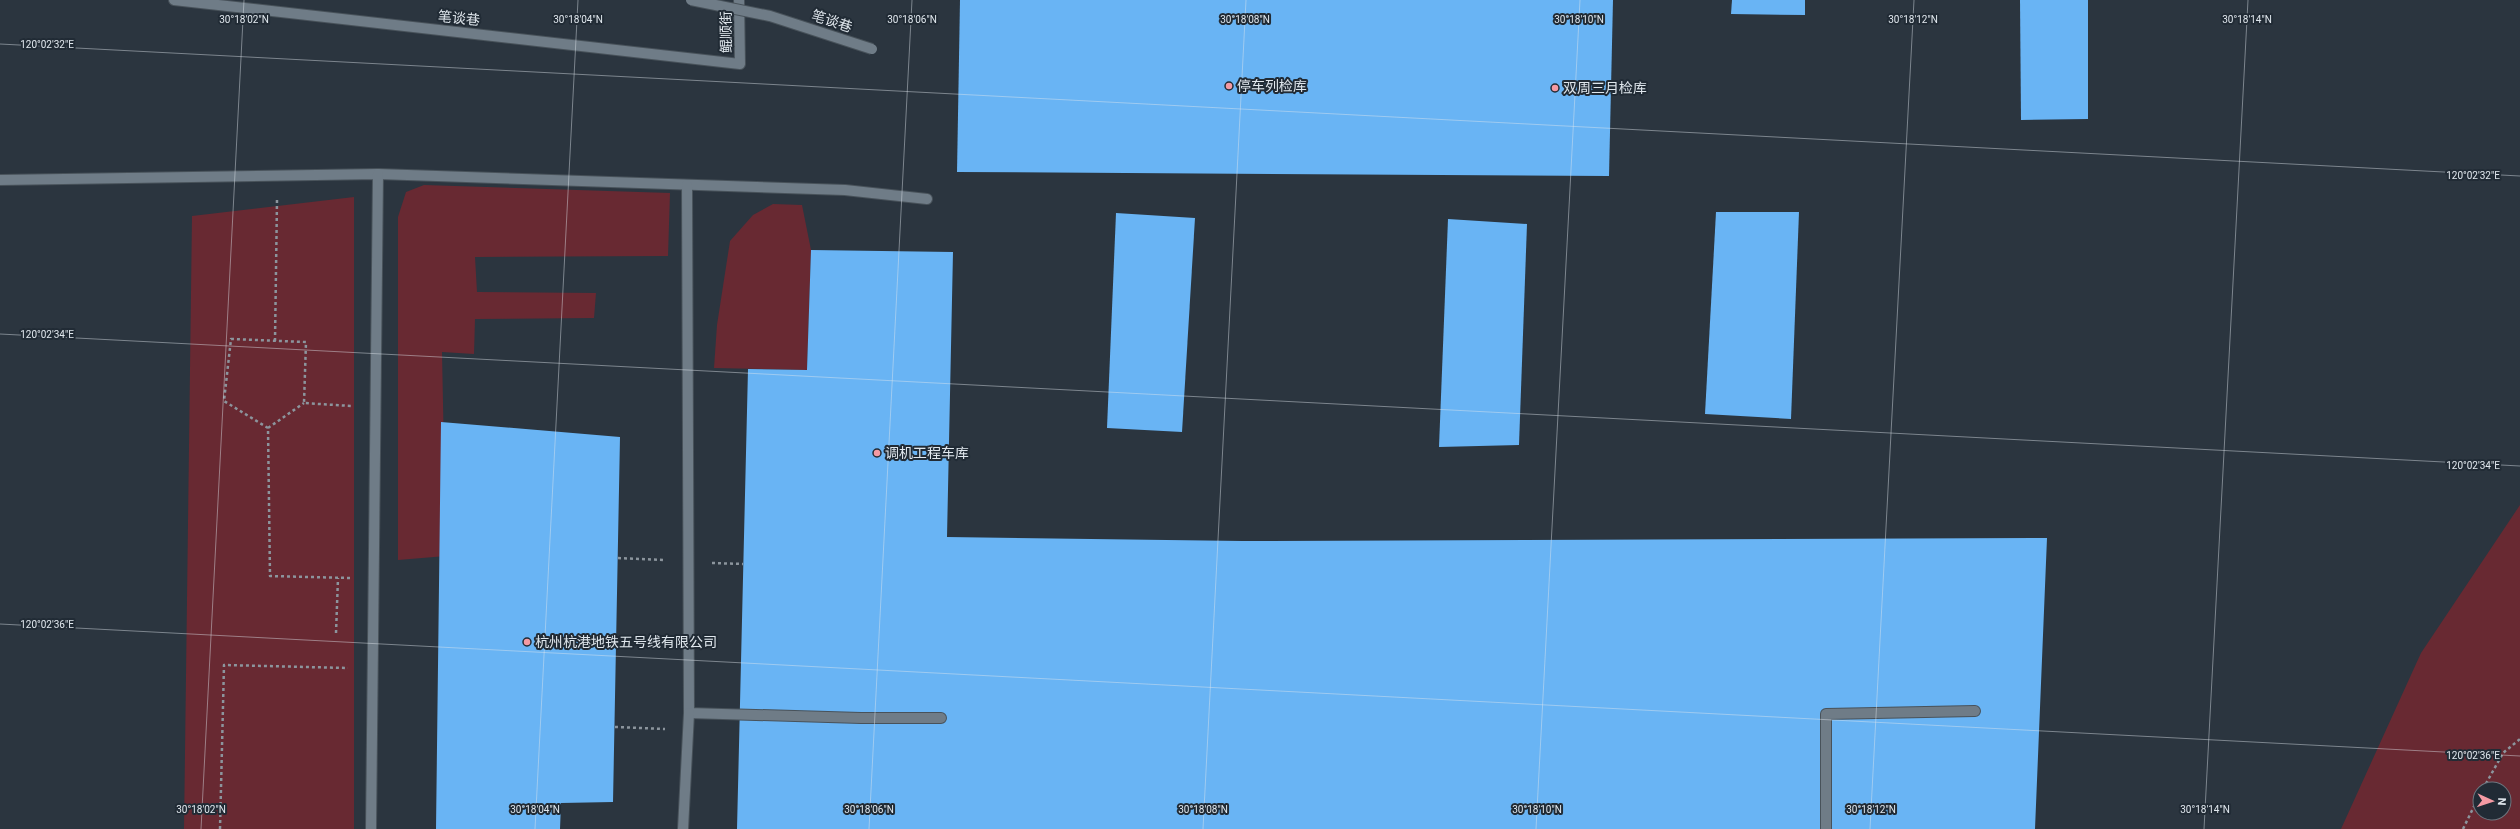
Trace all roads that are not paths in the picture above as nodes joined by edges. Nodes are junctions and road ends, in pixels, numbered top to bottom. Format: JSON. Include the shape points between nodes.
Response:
{"nodes":[{"id":1,"x":174,"y":0,"type":"edge"},
{"id":2,"x":691,"y":0,"type":"edge"},
{"id":3,"x":739,"y":0,"type":"edge"},
{"id":4,"x":872,"y":49,"type":"dead end"},
{"id":5,"x":740,"y":64,"type":"joint"},
{"id":6,"x":378,"y":174,"type":"junction"},
{"id":7,"x":0,"y":180,"type":"edge"},
{"id":8,"x":687,"y":185,"type":"junction"},
{"id":9,"x":927,"y":198,"type":"dead end"},
{"id":10,"x":1975,"y":711,"type":"dead end"},
{"id":11,"x":689,"y":713,"type":"junction"},
{"id":12,"x":941,"y":718,"type":"dead end"},
{"id":13,"x":371,"y":829,"type":"edge"},
{"id":14,"x":682,"y":829,"type":"edge"},
{"id":15,"x":1826,"y":829,"type":"edge"}],
"edges":[{"from":1,"to":5,"type":"street","name":"笔谈巷"},
{"from":2,"to":4,"type":"street","name":"笔谈巷","bridge":true,"via":[[770,16]]},
{"from":3,"to":5,"type":"street","name":"鲲顺街"},
{"from":6,"to":7,"type":"street"},
{"from":6,"to":8,"type":"street"},
{"from":6,"to":13,"type":"street"},
{"from":8,"to":9,"type":"street","via":[[845,190]]},
{"from":8,"to":11,"type":"street"},
{"from":10,"to":15,"type":"street","via":[[1826,714]]},
{"from":11,"to":12,"type":"street"},
{"from":11,"to":14,"type":"street"}]}
